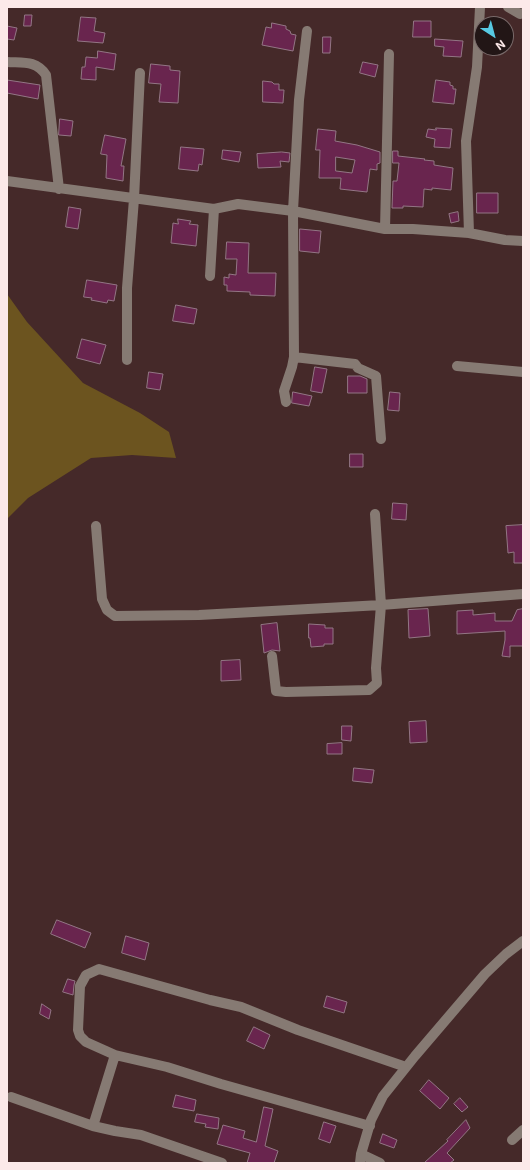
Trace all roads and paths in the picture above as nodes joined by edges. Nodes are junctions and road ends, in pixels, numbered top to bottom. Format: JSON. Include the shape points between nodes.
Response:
{"nodes":[{"id":1,"x":480,"y":7,"type":"edge"},
{"id":2,"x":508,"y":7,"type":"edge"},
{"id":3,"x":523,"y":13,"type":"edge"},
{"id":4,"x":307,"y":31,"type":"dead end"},
{"id":5,"x":389,"y":54,"type":"dead end"},
{"id":6,"x":7,"y":62,"type":"edge"},
{"id":7,"x":140,"y":73,"type":"dead end"},
{"id":8,"x":7,"y":181,"type":"edge"},
{"id":9,"x":59,"y":189,"type":"junction"},
{"id":10,"x":134,"y":199,"type":"junction"},
{"id":11,"x":214,"y":210,"type":"junction"},
{"id":12,"x":293,"y":211,"type":"junction"},
{"id":13,"x":385,"y":230,"type":"junction"},
{"id":14,"x":469,"y":233,"type":"junction"},
{"id":15,"x":523,"y":241,"type":"edge"},
{"id":16,"x":210,"y":276,"type":"dead end"},
{"id":17,"x":294,"y":356,"type":"junction"},
{"id":18,"x":127,"y":360,"type":"dead end"},
{"id":19,"x":457,"y":366,"type":"dead end"},
{"id":20,"x":523,"y":372,"type":"edge"},
{"id":21,"x":286,"y":402,"type":"dead end"},
{"id":22,"x":381,"y":439,"type":"dead end"},
{"id":23,"x":375,"y":514,"type":"dead end"},
{"id":24,"x":96,"y":526,"type":"dead end"},
{"id":25,"x":523,"y":594,"type":"edge"},
{"id":26,"x":381,"y":605,"type":"junction"},
{"id":27,"x":272,"y":656,"type":"dead end"},
{"id":28,"x":523,"y":941,"type":"edge"},
{"id":29,"x":115,"y":1055,"type":"junction"},
{"id":30,"x":406,"y":1067,"type":"junction"},
{"id":31,"x":12,"y":1097,"type":"dead end"},
{"id":32,"x":93,"y":1126,"type":"junction"},
{"id":33,"x":370,"y":1126,"type":"junction"},
{"id":34,"x":523,"y":1130,"type":"edge"},
{"id":35,"x":512,"y":1140,"type":"dead end"},
{"id":36,"x":360,"y":1158,"type":"edge"},
{"id":37,"x":222,"y":1163,"type":"edge"},
{"id":38,"x":380,"y":1163,"type":"edge"}],
"edges":[{"from":1,"to":14,"type":"street","via":[[477,67],[466,141]]},
{"from":2,"to":3,"type":"street","via":[[520,14]]},
{"from":4,"to":12,"type":"street","via":[[299,100]]},
{"from":5,"to":13,"type":"street"},
{"from":6,"to":9,"type":"street","via":[[34,63],[42,68],[46,75]]},
{"from":7,"to":10,"type":"street"},
{"from":8,"to":9,"type":"street"},
{"from":9,"to":10,"type":"street"},
{"from":10,"to":11,"type":"street"},
{"from":10,"to":18,"type":"street","via":[[127,288]]},
{"from":11,"to":12,"type":"street","via":[[238,204]]},
{"from":11,"to":16,"type":"street"},
{"from":12,"to":13,"type":"street"},
{"from":12,"to":17,"type":"street"},
{"from":13,"to":14,"type":"street"},
{"from":14,"to":15,"type":"street"},
{"from":17,"to":21,"type":"street","via":[[284,391]]},
{"from":17,"to":22,"type":"street","via":[[354,364],[376,376]]},
{"from":19,"to":20,"type":"street"},
{"from":23,"to":26,"type":"street"},
{"from":24,"to":26,"type":"street","via":[[102,599],[107,610],[115,616],[199,615]]},
{"from":25,"to":26,"type":"street"},
{"from":26,"to":27,"type":"street","via":[[377,683],[369,690],[276,691]]},
{"from":28,"to":30,"type":"street","via":[[485,974]]},
{"from":29,"to":30,"type":"street","via":[[86,1042],[78,1030],[80,986],[86,975],[99,969],[241,1007],[298,1030]]},
{"from":29,"to":32,"type":"street"},
{"from":29,"to":33,"type":"street","via":[[167,1067]]},
{"from":30,"to":33,"type":"street","via":[[383,1096]]},
{"from":31,"to":32,"type":"street"},
{"from":32,"to":37,"type":"street","via":[[141,1135]]},
{"from":33,"to":36,"type":"street"},
{"from":34,"to":35,"type":"street"},
{"from":36,"to":38,"type":"street"}]}
